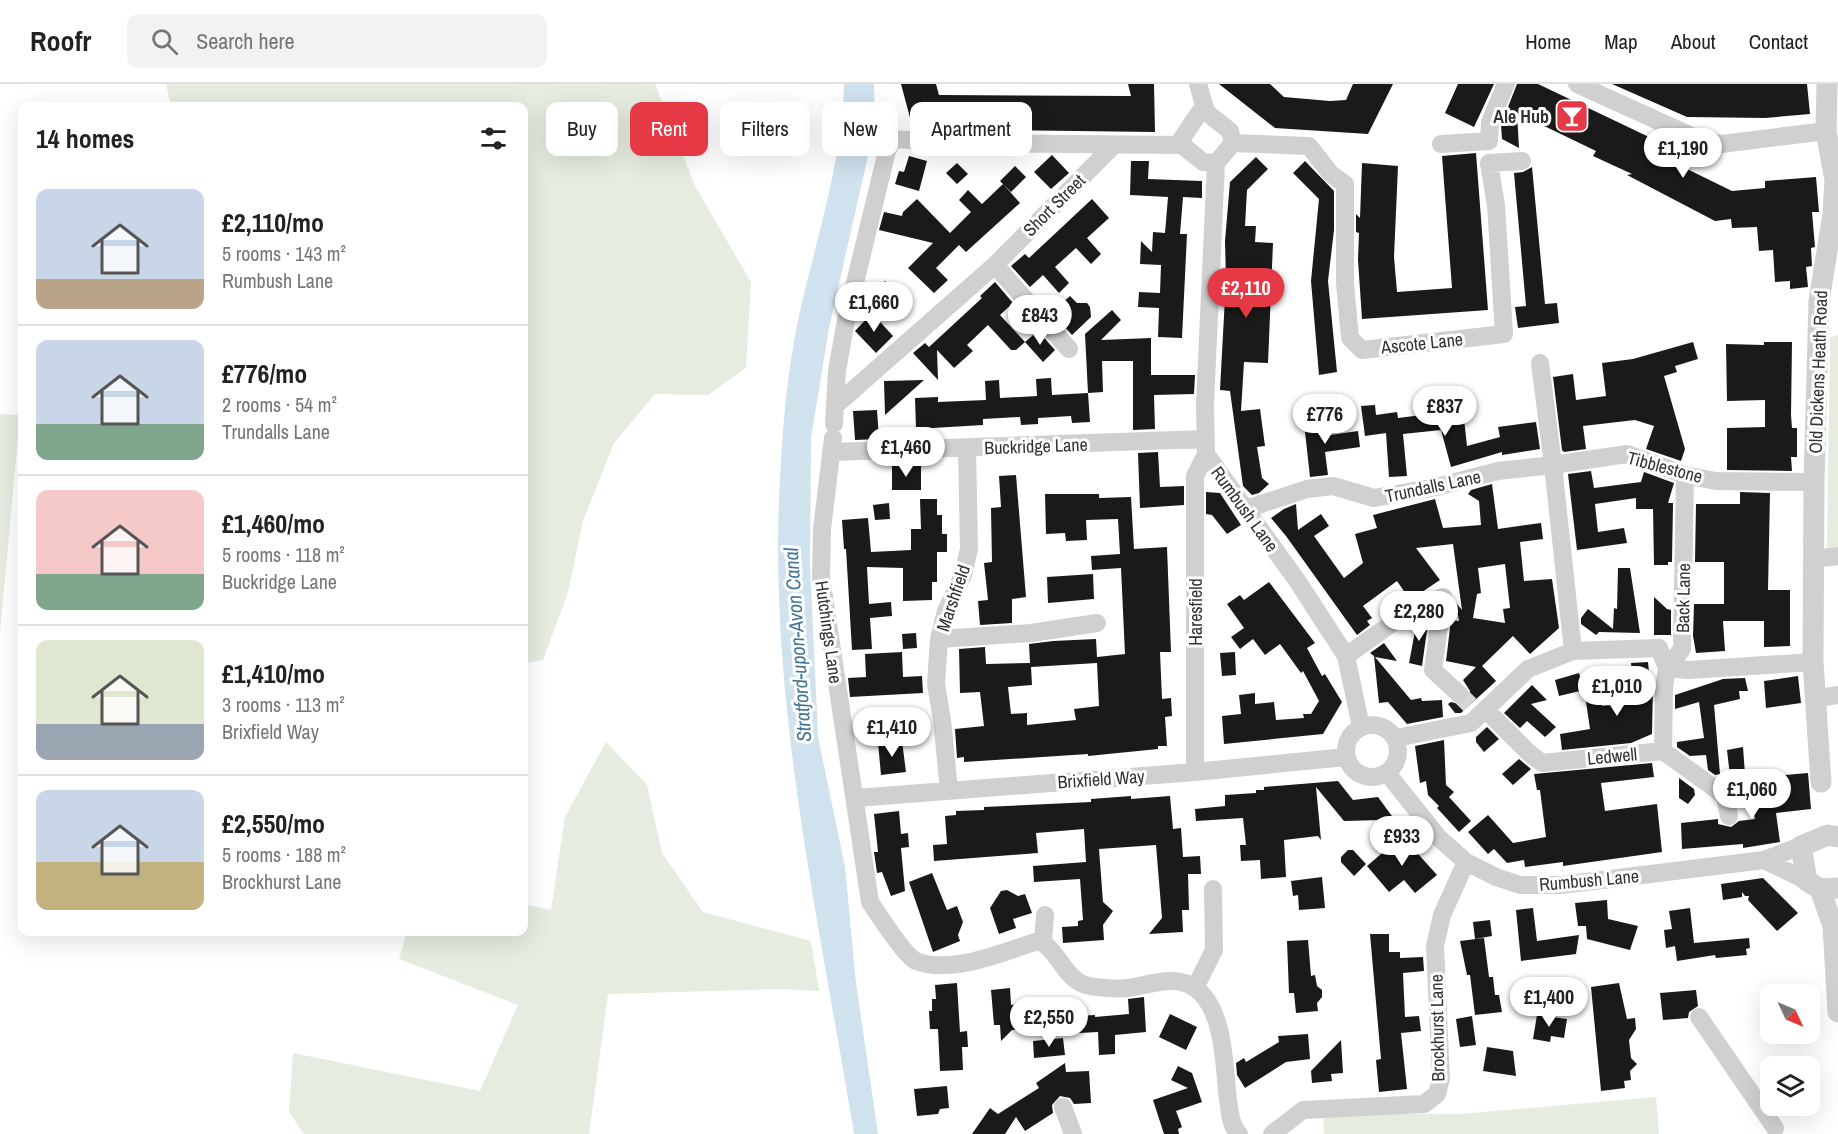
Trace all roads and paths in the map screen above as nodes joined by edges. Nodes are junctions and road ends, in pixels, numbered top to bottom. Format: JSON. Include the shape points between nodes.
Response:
{"nodes":[{"id":1,"x":1197,"y":84,"type":"edge"},
{"id":2,"x":1506,"y":84,"type":"edge"},
{"id":3,"x":1577,"y":84,"type":"edge"},
{"id":4,"x":1827,"y":84,"type":"edge"},
{"id":5,"x":1206,"y":112,"type":"junction"},
{"id":6,"x":1831,"y":142,"type":"edge"},
{"id":7,"x":1233,"y":143,"type":"junction"},
{"id":8,"x":1441,"y":144,"type":"dead end"},
{"id":9,"x":1114,"y":145,"type":"junction"},
{"id":10,"x":1182,"y":145,"type":"junction"},
{"id":11,"x":1522,"y":161,"type":"dead end"},
{"id":12,"x":1216,"y":164,"type":"junction"},
{"id":13,"x":995,"y":265,"type":"junction"},
{"id":14,"x":1069,"y":349,"type":"dead end"},
{"id":15,"x":1540,"y":363,"type":"dead end"},
{"id":16,"x":836,"y":405,"type":"junction"},
{"id":17,"x":833,"y":438,"type":"junction"},
{"id":18,"x":1205,"y":447,"type":"junction"},
{"id":19,"x":968,"y":449,"type":"junction"},
{"id":20,"x":1553,"y":465,"type":"junction"},
{"id":21,"x":1685,"y":475,"type":"junction"},
{"id":22,"x":1814,"y":482,"type":"junction"},
{"id":23,"x":1246,"y":509,"type":"junction"},
{"id":24,"x":1838,"y":556,"type":"edge"},
{"id":25,"x":1815,"y":559,"type":"junction"},
{"id":26,"x":1097,"y":623,"type":"dead end"},
{"id":27,"x":939,"y":639,"type":"junction"},
{"id":28,"x":1573,"y":651,"type":"junction"},
{"id":29,"x":1346,"y":656,"type":"junction"},
{"id":30,"x":1813,"y":662,"type":"junction"},
{"id":31,"x":1667,"y":668,"type":"junction"},
{"id":32,"x":1838,"y":695,"type":"edge"},
{"id":33,"x":1814,"y":699,"type":"junction"},
{"id":34,"x":1474,"y":706,"type":"junction"},
{"id":35,"x":1361,"y":727,"type":"junction"},
{"id":36,"x":1396,"y":738,"type":"junction"},
{"id":37,"x":1663,"y":751,"type":"junction"},
{"id":38,"x":1346,"y":757,"type":"junction"},
{"id":39,"x":1195,"y":772,"type":"junction"},
{"id":40,"x":1387,"y":773,"type":"junction"},
{"id":41,"x":1821,"y":782,"type":"dead end"},
{"id":42,"x":949,"y":790,"type":"junction"},
{"id":43,"x":856,"y":798,"type":"junction"},
{"id":44,"x":1729,"y":816,"type":"dead end"},
{"id":45,"x":1838,"y":837,"type":"edge"},
{"id":46,"x":1801,"y":846,"type":"junction"},
{"id":47,"x":1764,"y":860,"type":"junction"},
{"id":48,"x":1466,"y":862,"type":"junction"},
{"id":49,"x":1822,"y":886,"type":"edge"},
{"id":50,"x":1213,"y":889,"type":"dead end"},
{"id":51,"x":1045,"y":915,"type":"dead end"},
{"id":52,"x":1835,"y":920,"type":"edge"},
{"id":53,"x":1043,"y":942,"type":"junction"},
{"id":54,"x":1195,"y":988,"type":"junction"},
{"id":55,"x":1838,"y":1012,"type":"edge"},
{"id":56,"x":1699,"y":1017,"type":"dead end"},
{"id":57,"x":1063,"y":1107,"type":"dead end"},
{"id":58,"x":1775,"y":1128,"type":"dead end"},
{"id":59,"x":1073,"y":1134,"type":"edge"},
{"id":60,"x":1239,"y":1134,"type":"edge"},
{"id":61,"x":1272,"y":1134,"type":"edge"}],
"edges":[{"from":1,"to":5,"type":"street"},
{"from":2,"to":8,"type":"street","via":[[1490,122],[1489,141]]},
{"from":3,"to":6,"type":"street","via":[[1698,139],[1721,144]]},
{"from":4,"to":6,"type":"street","name":"Old Dickens Heath Road"},
{"from":5,"to":7,"type":"street","via":[[1230,131]]},
{"from":5,"to":10,"type":"street","via":[[1199,113],[1181,140]]},
{"from":6,"to":22,"type":"street","name":"Old Dickens Heath Road","via":[[1835,180],[1819,301]]},
{"from":7,"to":11,"type":"street","name":"Ascote Lane","via":[[1309,146],[1331,174],[1346,184],[1345,283],[1350,338],[1362,350],[1504,334],[1496,205],[1489,163]]},
{"from":7,"to":12,"type":"street"},
{"from":9,"to":10,"type":"street"},
{"from":9,"to":13,"type":"street","name":"Short Street"},
{"from":9,"to":16,"type":"street","name":"Hutchings Lane","via":[[893,139],[846,320]]},
{"from":10,"to":12,"type":"street","via":[[1203,162]]},
{"from":12,"to":18,"type":"street"},
{"from":13,"to":14,"type":"street"},
{"from":13,"to":16,"type":"street","name":"Short Street"},
{"from":15,"to":20,"type":"street"},
{"from":16,"to":17,"type":"street","name":"Hutchings Lane"},
{"from":17,"to":19,"type":"street","name":"Buckridge Lane"},
{"from":17,"to":43,"type":"street","name":"Hutchings Lane","via":[[822,529],[821,577]]},
{"from":18,"to":19,"type":"street","name":"Buckridge Lane"},
{"from":18,"to":23,"type":"street","name":"Rumbush Lane"},
{"from":18,"to":39,"type":"street","name":"Haresfield","via":[[1195,476]]},
{"from":19,"to":27,"type":"street","name":"Marshfield","via":[[969,549]]},
{"from":20,"to":21,"type":"street","name":"Tibblestone","via":[[1627,454]]},
{"from":20,"to":23,"type":"street","name":"Trundalls Lane","via":[[1498,471],[1374,498],[1333,486],[1307,489]]},
{"from":20,"to":28,"type":"street"},
{"from":21,"to":22,"type":"street","name":"Tibblestone","via":[[1716,481]]},
{"from":21,"to":31,"type":"street","name":"Back Lane","via":[[1682,649]]},
{"from":22,"to":25,"type":"street","name":"Old Dickens Heath Road"},
{"from":23,"to":29,"type":"street","name":"Rumbush Lane"},
{"from":24,"to":25,"type":"street"},
{"from":25,"to":30,"type":"street","name":"Old Dickens Heath Road"},
{"from":26,"to":27,"type":"street","name":"Marshfield","via":[[1031,633]]},
{"from":27,"to":42,"type":"street","name":"Marshfield","via":[[936,684]]},
{"from":28,"to":31,"type":"street","via":[[1659,648]]},
{"from":28,"to":34,"type":"street","via":[[1528,669]]},
{"from":29,"to":34,"type":"street","name":"Ledwell","via":[[1405,614],[1443,597],[1433,670]]},
{"from":29,"to":35,"type":"street","name":"Rumbush Lane"},
{"from":30,"to":31,"type":"street"},
{"from":30,"to":33,"type":"street","name":"Old Dickens Heath Road"},
{"from":31,"to":37,"type":"street","name":"Back Lane"},
{"from":32,"to":33,"type":"street"},
{"from":33,"to":41,"type":"street","name":"Old Dickens Heath Road"},
{"from":34,"to":36,"type":"street","via":[[1471,723]]},
{"from":34,"to":37,"type":"street","name":"Ledwell","via":[[1542,763]]},
{"from":35,"to":36,"type":"street","via":[[1384,727]]},
{"from":35,"to":38,"type":"street","via":[[1348,739]]},
{"from":36,"to":40,"type":"street","via":[[1397,761]]},
{"from":37,"to":44,"type":"street","name":"Ledwell","via":[[1725,796]]},
{"from":38,"to":39,"type":"street","name":"Brixfield Way"},
{"from":38,"to":40,"type":"street","via":[[1362,776],[1379,777]]},
{"from":39,"to":42,"type":"street","name":"Brixfield Way"},
{"from":40,"to":48,"type":"street","name":"Rumbush Lane","via":[[1439,838]]},
{"from":42,"to":43,"type":"street","name":"Brixfield Way"},
{"from":43,"to":53,"type":"street","name":"Hutchings Lane","via":[[870,902],[914,960],[941,966],[981,960]]},
{"from":45,"to":46,"type":"street","via":[[1828,835]]},
{"from":46,"to":47,"type":"street","name":"Rumbush Lane"},
{"from":46,"to":49,"type":"street"},
{"from":47,"to":48,"type":"street","name":"Rumbush Lane","via":[[1561,885],[1520,885]]},
{"from":47,"to":49,"type":"street"},
{"from":48,"to":61,"type":"street","name":"Brockhurst Lane","via":[[1442,915],[1435,946],[1441,1079],[1437,1094],[1424,1104],[1304,1110]]},
{"from":49,"to":52,"type":"street"},
{"from":50,"to":54,"type":"street","via":[[1214,950]]},
{"from":51,"to":53,"type":"street"},
{"from":52,"to":55,"type":"street"},
{"from":53,"to":54,"type":"street","via":[[1061,966],[1082,984],[1127,989],[1177,982]]},
{"from":54,"to":60,"type":"street","via":[[1209,1003],[1219,1028],[1230,1112],[1234,1130]]},
{"from":56,"to":58,"type":"street"},
{"from":57,"to":59,"type":"street"}]}
